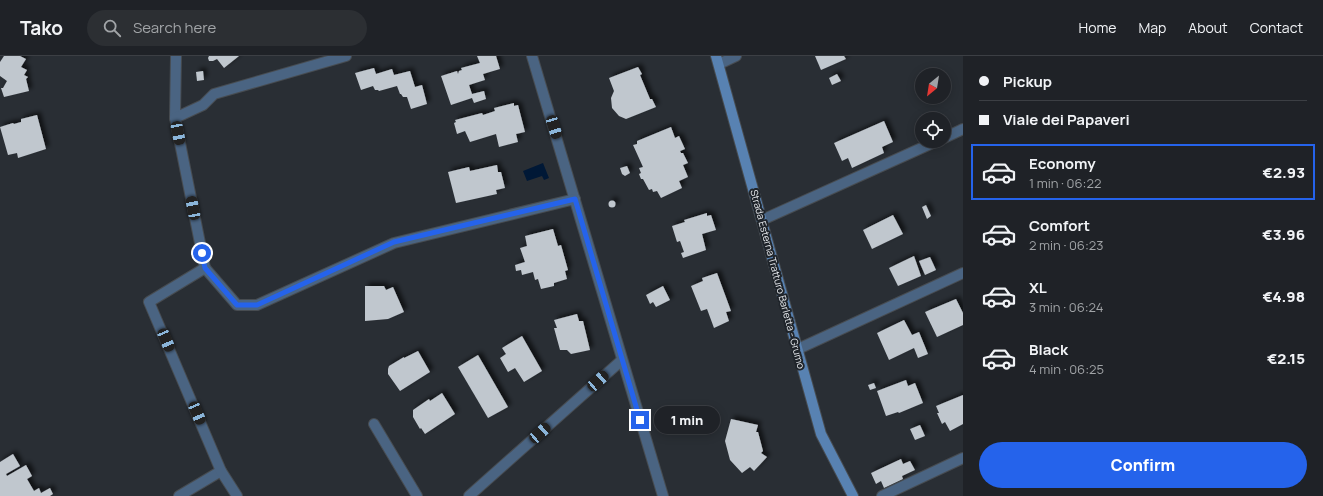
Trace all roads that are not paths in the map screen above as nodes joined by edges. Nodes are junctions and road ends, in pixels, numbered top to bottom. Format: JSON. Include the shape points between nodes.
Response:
{"nodes":[{"id":1,"x":176,"y":56,"type":"edge"},
{"id":2,"x":346,"y":56,"type":"edge"},
{"id":3,"x":532,"y":56,"type":"edge"},
{"id":4,"x":736,"y":56,"type":"edge"},
{"id":5,"x":718,"y":60,"type":"edge"},
{"id":6,"x":175,"y":118,"type":"junction"},
{"id":7,"x":963,"y":129,"type":"edge"},
{"id":8,"x":951,"y":135,"type":"edge"},
{"id":9,"x":921,"y":148,"type":"edge"},
{"id":10,"x":575,"y":199,"type":"junction"},
{"id":11,"x":762,"y":220,"type":"junction"},
{"id":12,"x":205,"y":268,"type":"junction"},
{"id":13,"x":963,"y":273,"type":"edge"},
{"id":14,"x":798,"y":348,"type":"junction"},
{"id":15,"x":622,"y":360,"type":"junction"},
{"id":16,"x":374,"y":424,"type":"dead end"},
{"id":17,"x":963,"y":458,"type":"edge"},
{"id":18,"x":221,"y":471,"type":"junction"},
{"id":19,"x":179,"y":496,"type":"edge"},
{"id":20,"x":237,"y":496,"type":"edge"},
{"id":21,"x":417,"y":496,"type":"edge"},
{"id":22,"x":469,"y":496,"type":"edge"},
{"id":23,"x":662,"y":496,"type":"edge"},
{"id":24,"x":853,"y":496,"type":"edge"},
{"id":25,"x":882,"y":496,"type":"edge"}],
"edges":[{"from":1,"to":6,"type":"street"},
{"from":2,"to":6,"type":"street","via":[[214,94],[203,105]]},
{"from":3,"to":10,"type":"street"},
{"from":4,"to":5,"type":"street"},
{"from":5,"to":11,"type":"street","name":"Strada Esterna Tratturo Barletta - Grumo"},
{"from":6,"to":12,"type":"street"},
{"from":7,"to":8,"type":"street"},
{"from":9,"to":11,"type":"street"},
{"from":10,"to":12,"type":"street","via":[[394,242],[257,305],[237,305]]},
{"from":10,"to":15,"type":"street"},
{"from":11,"to":14,"type":"street","name":"Strada Esterna Tratturo Barletta - Grumo"},
{"from":12,"to":18,"type":"street","via":[[149,302]]},
{"from":13,"to":14,"type":"street"},
{"from":14,"to":24,"type":"street","name":"Strada Esterna Tratturo Barletta - Grumo","via":[[821,434]]},
{"from":15,"to":22,"type":"street"},
{"from":15,"to":23,"type":"street"},
{"from":16,"to":21,"type":"street"},
{"from":17,"to":25,"type":"street"},
{"from":18,"to":19,"type":"street"},
{"from":18,"to":20,"type":"street"}]}
